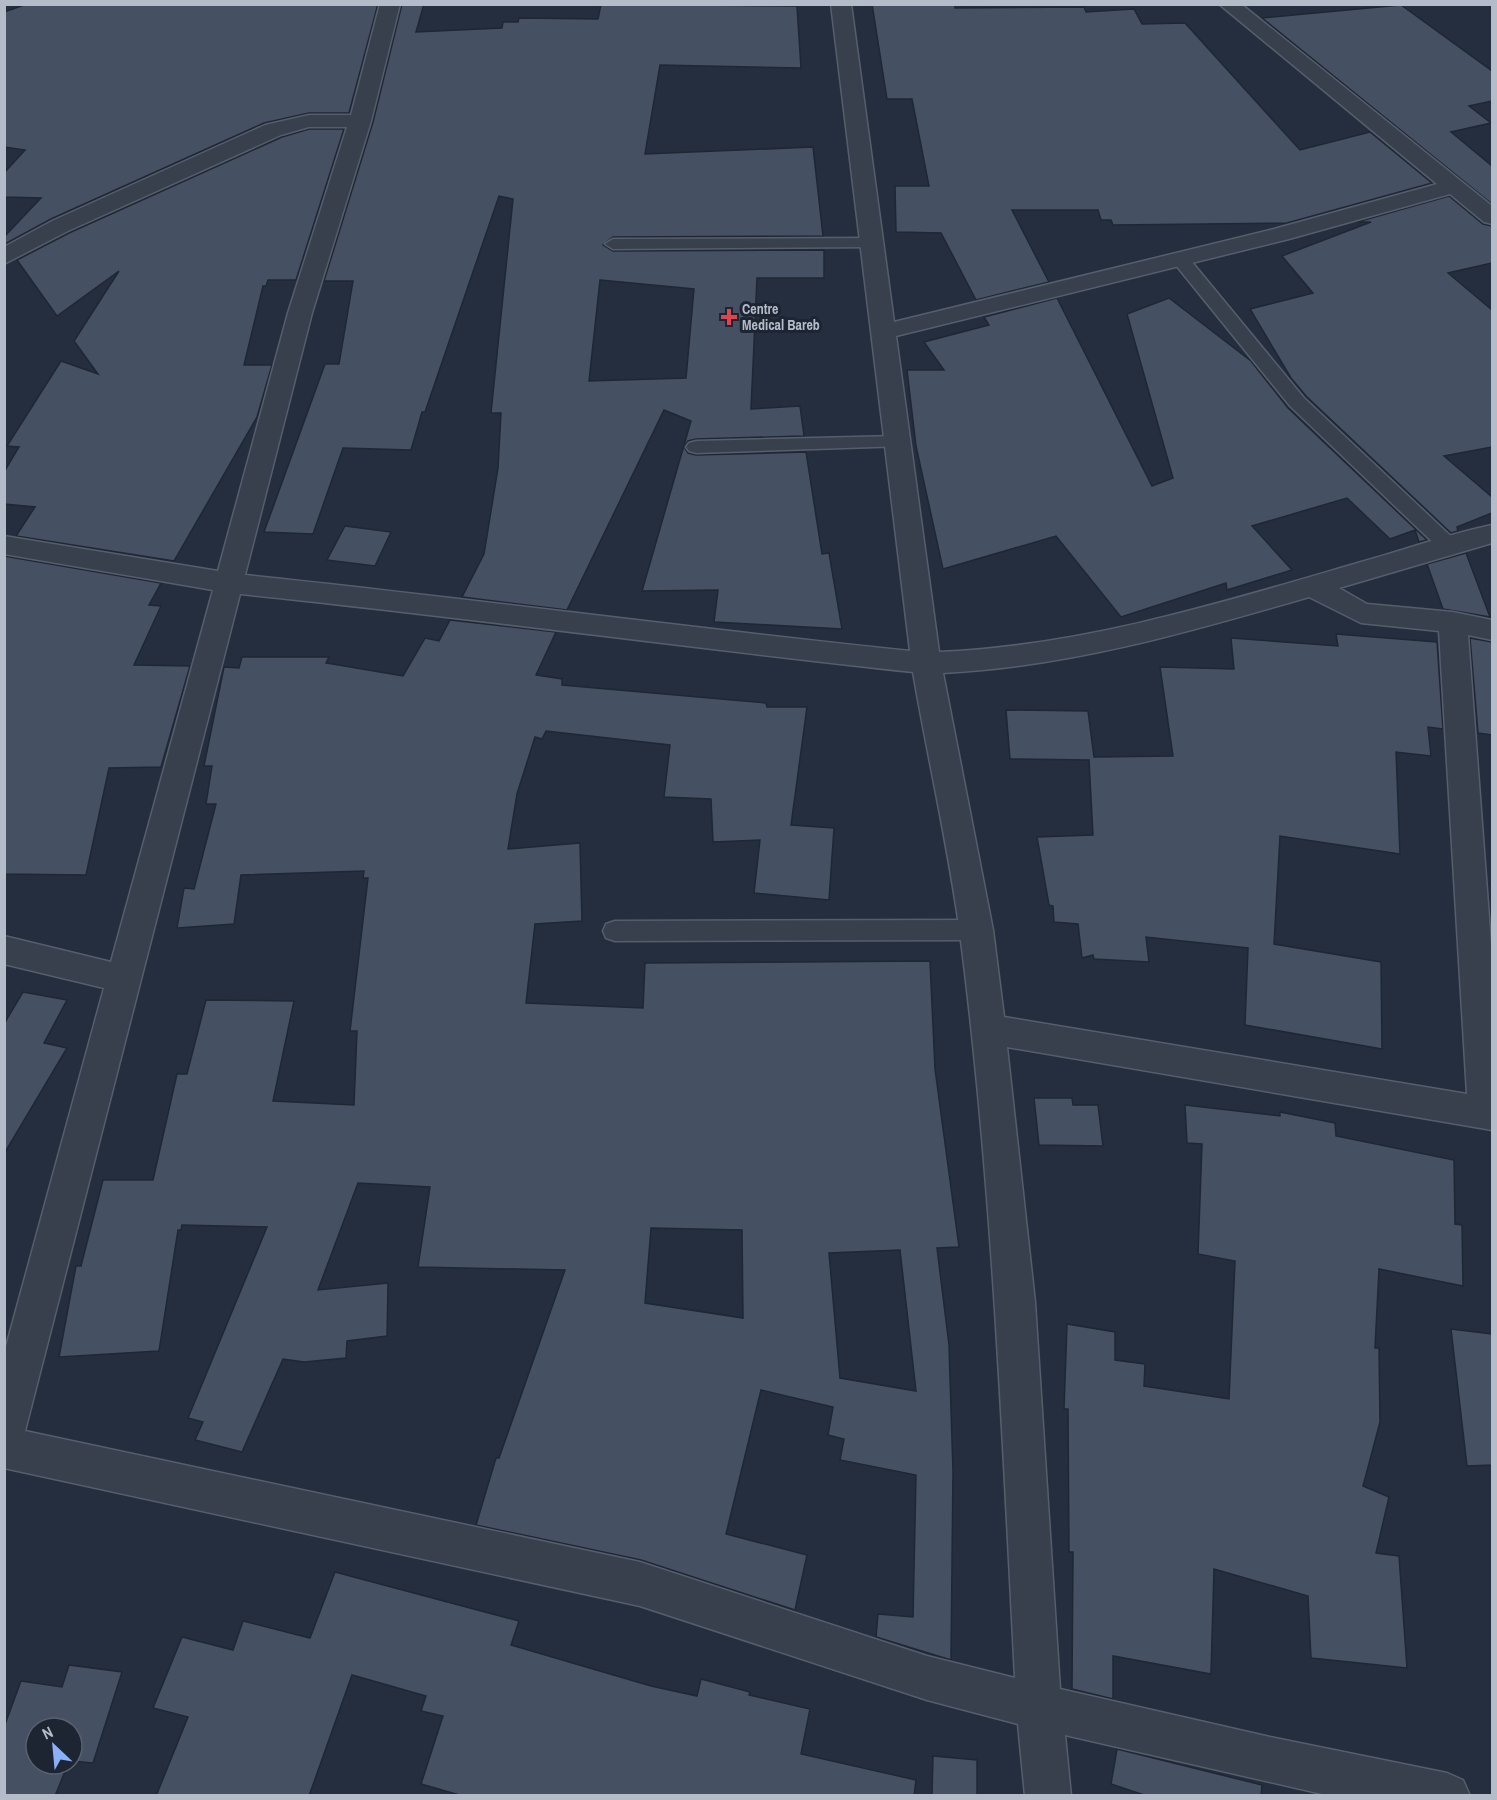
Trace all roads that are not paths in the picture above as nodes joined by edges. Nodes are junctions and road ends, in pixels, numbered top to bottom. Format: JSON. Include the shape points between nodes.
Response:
{"nodes":[{"id":1,"x":390,"y":4,"type":"edge"},
{"id":2,"x":841,"y":4,"type":"edge"},
{"id":3,"x":1228,"y":4,"type":"edge"},
{"id":4,"x":360,"y":120,"type":"junction"},
{"id":5,"x":1455,"y":186,"type":"junction"},
{"id":6,"x":1492,"y":217,"type":"edge"},
{"id":7,"x":871,"y":243,"type":"junction"},
{"id":8,"x":613,"y":244,"type":"dead end"},
{"id":9,"x":4,"y":257,"type":"edge"},
{"id":10,"x":1181,"y":260,"type":"junction"},
{"id":11,"x":882,"y":333,"type":"junction"},
{"id":12,"x":897,"y":442,"type":"junction"},
{"id":13,"x":696,"y":447,"type":"dead end"},
{"id":14,"x":1492,"y":534,"type":"edge"},
{"id":15,"x":4,"y":545,"type":"edge"},
{"id":16,"x":1450,"y":547,"type":"junction"},
{"id":17,"x":230,"y":583,"type":"junction"},
{"id":18,"x":1310,"y":585,"type":"junction"},
{"id":19,"x":1453,"y":622,"type":"junction"},
{"id":20,"x":1492,"y":630,"type":"edge"},
{"id":21,"x":926,"y":663,"type":"junction"},
{"id":22,"x":976,"y":930,"type":"junction"},
{"id":23,"x":615,"y":931,"type":"dead end"},
{"id":24,"x":4,"y":950,"type":"edge"},
{"id":25,"x":125,"y":979,"type":"junction"},
{"id":26,"x":988,"y":1029,"type":"junction"},
{"id":27,"x":1489,"y":1113,"type":"edge"},
{"id":28,"x":4,"y":1431,"type":"edge"},
{"id":29,"x":4,"y":1447,"type":"edge"},
{"id":30,"x":1039,"y":1705,"type":"junction"},
{"id":31,"x":1048,"y":1796,"type":"edge"},
{"id":32,"x":1447,"y":1796,"type":"edge"}],
"edges":[{"from":1,"to":4,"type":"street"},
{"from":2,"to":7,"type":"street"},
{"from":3,"to":5,"type":"street"},
{"from":4,"to":9,"type":"street","via":[[309,121],[273,130],[60,226]]},
{"from":4,"to":17,"type":"street","via":[[300,313]]},
{"from":5,"to":6,"type":"street"},
{"from":5,"to":10,"type":"street"},
{"from":7,"to":8,"type":"lane"},
{"from":7,"to":11,"type":"street"},
{"from":10,"to":11,"type":"street"},
{"from":10,"to":16,"type":"lane","via":[[1297,402]]},
{"from":11,"to":12,"type":"street"},
{"from":12,"to":13,"type":"lane"},
{"from":12,"to":21,"type":"street"},
{"from":14,"to":16,"type":"street"},
{"from":15,"to":17,"type":"street"},
{"from":16,"to":18,"type":"street"},
{"from":17,"to":21,"type":"street"},
{"from":17,"to":25,"type":"street"},
{"from":18,"to":19,"type":"street","via":[[1361,613]]},
{"from":18,"to":21,"type":"street","via":[[1203,618],[1105,641],[993,660]]},
{"from":19,"to":20,"type":"street"},
{"from":19,"to":27,"type":"street"},
{"from":21,"to":22,"type":"street"},
{"from":22,"to":23,"type":"lane"},
{"from":22,"to":26,"type":"street"},
{"from":24,"to":25,"type":"street"},
{"from":25,"to":28,"type":"street"},
{"from":26,"to":27,"type":"street"},
{"from":26,"to":30,"type":"street","via":[[1015,1302]]},
{"from":29,"to":30,"type":"street","via":[[640,1584],[927,1678]]},
{"from":30,"to":31,"type":"street"},
{"from":30,"to":32,"type":"street","via":[[1270,1760]]}]}
